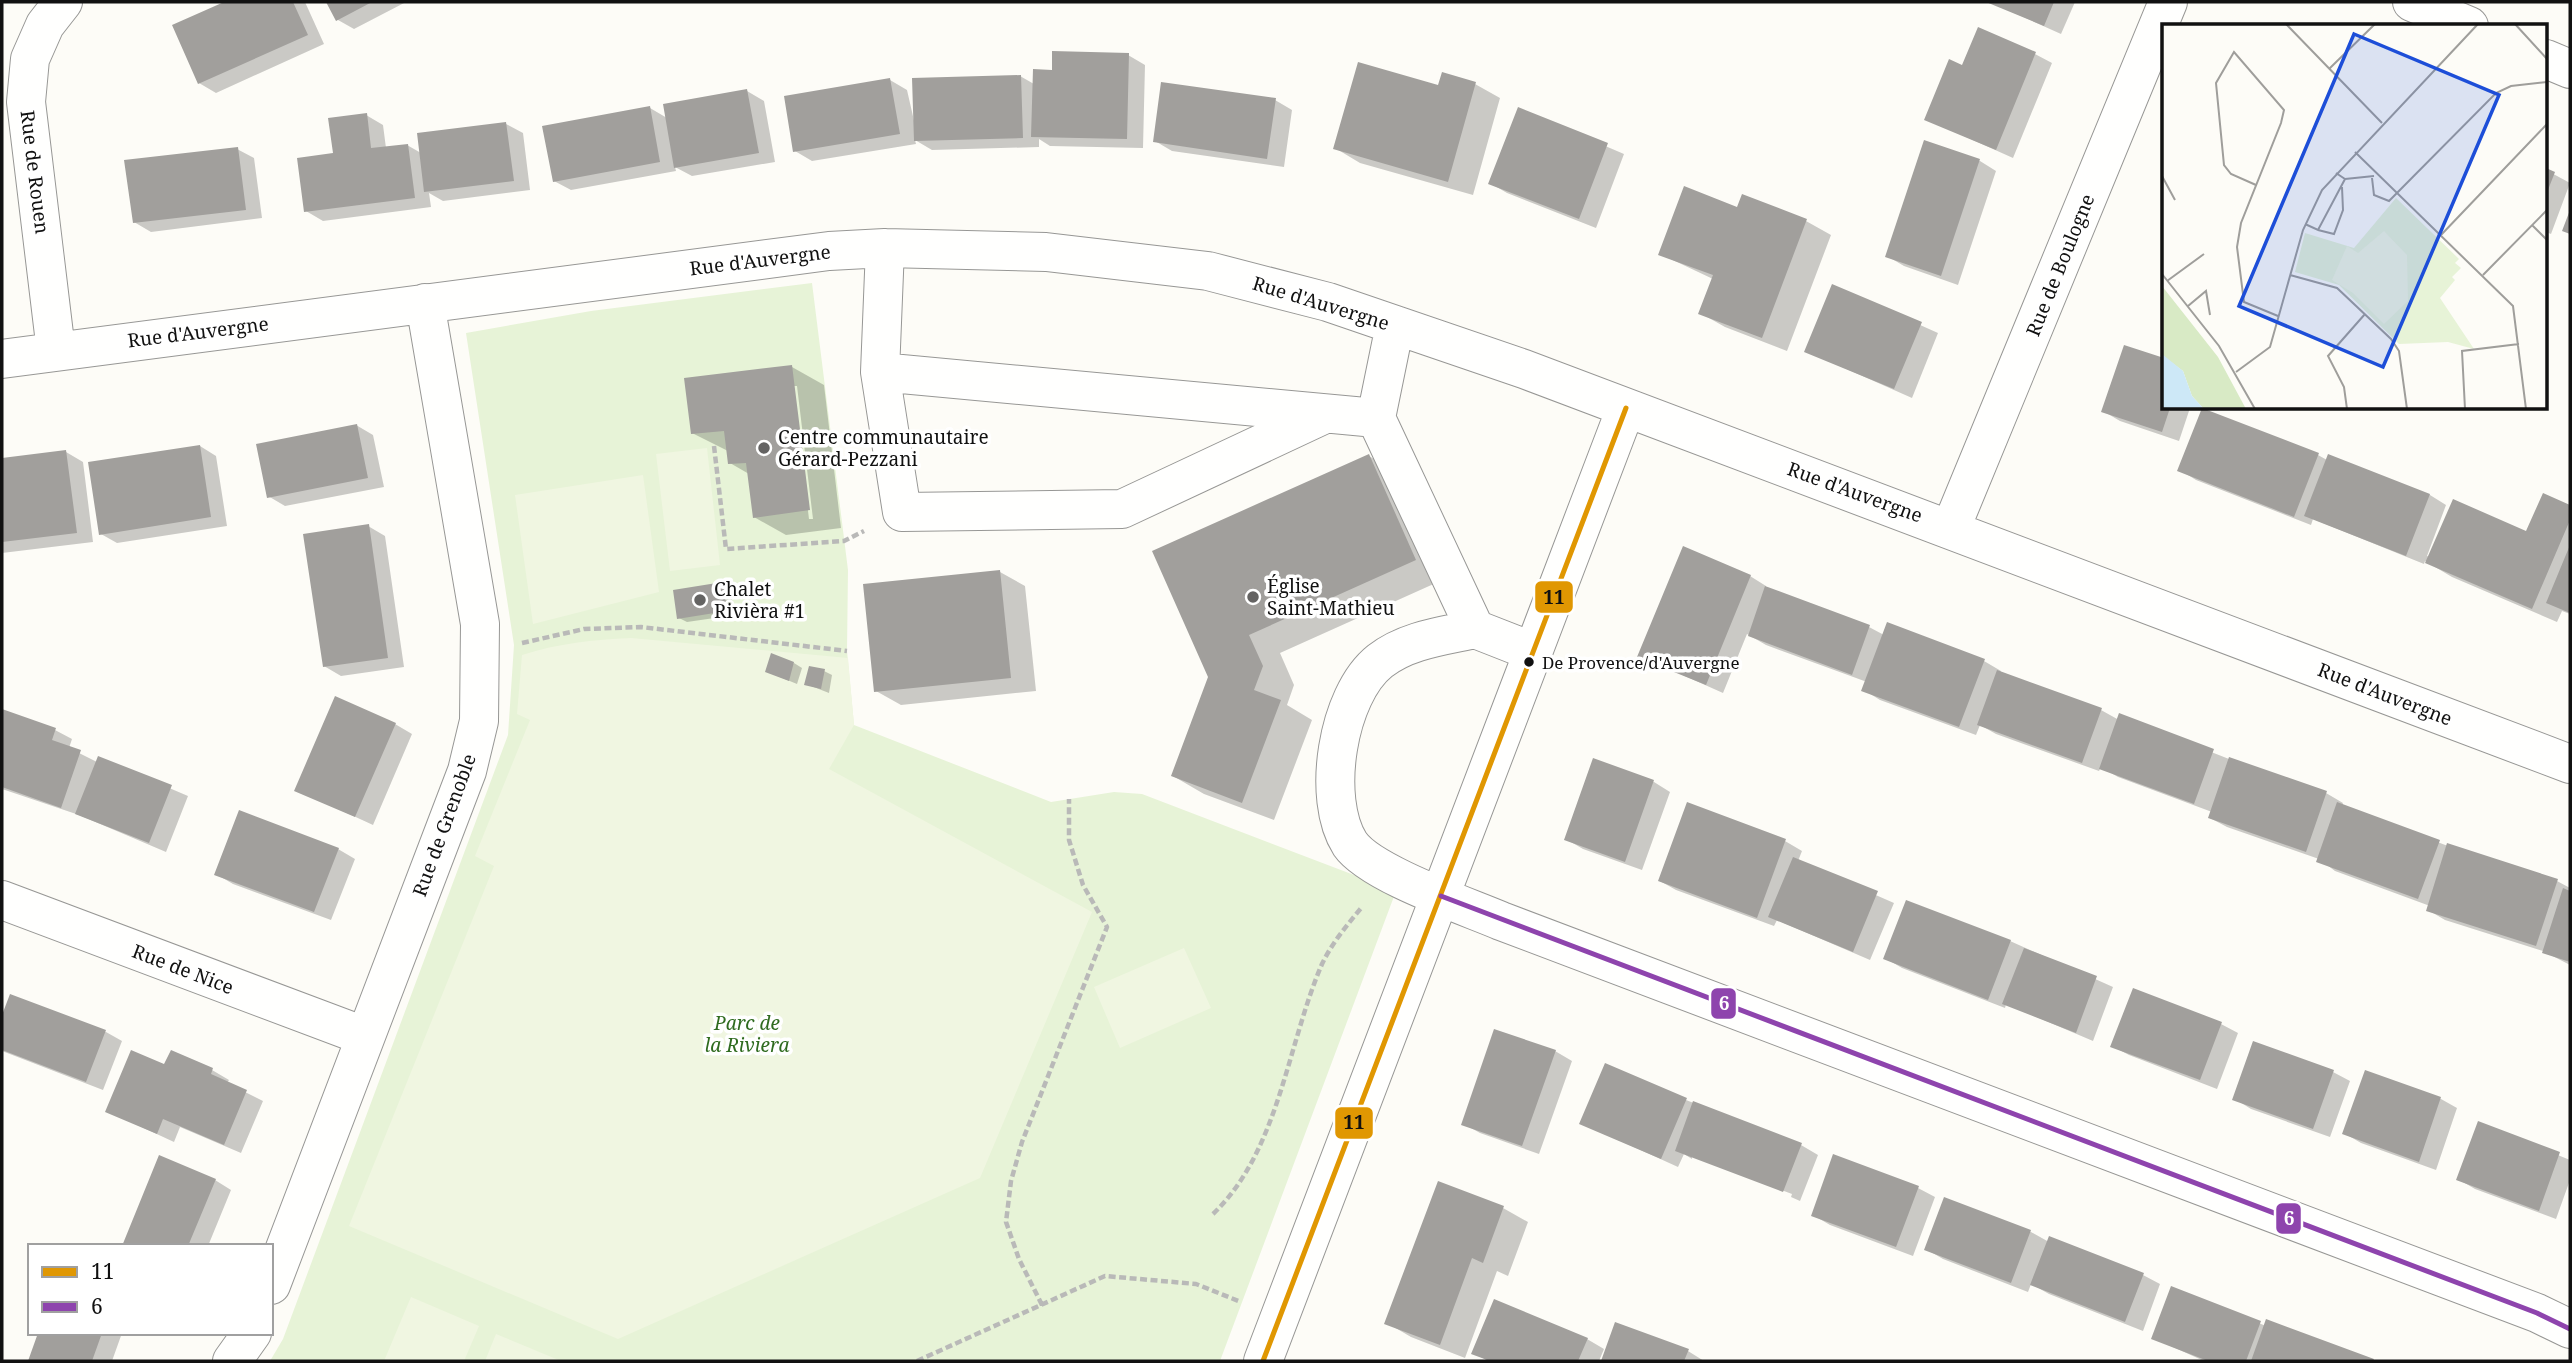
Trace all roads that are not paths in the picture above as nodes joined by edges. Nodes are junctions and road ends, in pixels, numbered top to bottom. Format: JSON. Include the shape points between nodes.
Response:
{"nodes":[{"id":1,"x":63,"y":2,"type":"edge"},
{"id":2,"x":2168,"y":2,"type":"edge"},
{"id":3,"x":2412,"y":2,"type":"edge"},
{"id":4,"x":2464,"y":24,"type":"edge"},
{"id":5,"x":2548,"y":60,"type":"edge"},
{"id":6,"x":2570,"y":69,"type":"edge"},
{"id":7,"x":885,"y":248,"type":"junction"},
{"id":8,"x":425,"y":303,"type":"junction"},
{"id":9,"x":1395,"y":325,"type":"junction"},
{"id":10,"x":56,"y":351,"type":"junction"},
{"id":11,"x":2,"y":359,"type":"edge"},
{"id":12,"x":880,"y":372,"type":"junction"},
{"id":13,"x":1626,"y":408,"type":"junction"},
{"id":14,"x":1326,"y":414,"type":"junction"},
{"id":15,"x":1376,"y":418,"type":"junction"},
{"id":16,"x":1951,"y":528,"type":"junction"},
{"id":17,"x":1475,"y":629,"type":"junction"},
{"id":18,"x":1531,"y":651,"type":"junction"},
{"id":19,"x":2570,"y":764,"type":"edge"},
{"id":20,"x":1441,"y":896,"type":"junction"},
{"id":21,"x":2,"y":900,"type":"edge"},
{"id":22,"x":364,"y":1035,"type":"junction"},
{"id":23,"x":273,"y":1280,"type":"edge"},
{"id":24,"x":2570,"y":1329,"type":"edge"},
{"id":25,"x":251,"y":1335,"type":"edge"},
{"id":26,"x":232,"y":1361,"type":"edge"},
{"id":27,"x":1263,"y":1361,"type":"edge"}],
"edges":[{"from":1,"to":10,"type":"street","name":"Rue de Rouen","via":[[44,25],[30,58],[26,102]]},
{"from":2,"to":16,"type":"street","name":"Rue de Boulogne"},
{"from":3,"to":4,"type":"street"},
{"from":5,"to":6,"type":"street"},
{"from":7,"to":8,"type":"street","name":"Rue d'Auvergne","via":[[829,251]]},
{"from":7,"to":9,"type":"street","name":"Rue d'Auvergne","via":[[1046,252],[1208,271],[1328,302]]},
{"from":7,"to":12,"type":"street"},
{"from":8,"to":10,"type":"street","name":"Rue d'Auvergne"},
{"from":8,"to":22,"type":"street","name":"Rue de Grenoble","via":[[480,624],[479,720],[467,771]]},
{"from":9,"to":13,"type":"street","name":"Rue d'Auvergne"},
{"from":9,"to":15,"type":"street"},
{"from":10,"to":11,"type":"street","name":"Rue d'Auvergne"},
{"from":12,"to":14,"type":"street"},
{"from":12,"to":14,"type":"street","via":[[902,512],[1122,509]]},
{"from":13,"to":16,"type":"street","name":"Rue d'Auvergne"},
{"from":13,"to":18,"type":"street"},
{"from":14,"to":15,"type":"street"},
{"from":15,"to":17,"type":"street"},
{"from":16,"to":19,"type":"street","name":"Rue d'Auvergne"},
{"from":17,"to":18,"type":"street"},
{"from":17,"to":20,"type":"street","via":[[1421,640],[1379,662],[1349,704],[1337,751],[1335,803],[1351,845],[1391,875]]},
{"from":18,"to":20,"type":"street"},
{"from":20,"to":24,"type":"street"},
{"from":20,"to":27,"type":"street"},
{"from":21,"to":22,"type":"street","name":"Rue de Nice"},
{"from":22,"to":23,"type":"street","name":"Rue de Grenoble"},
{"from":25,"to":26,"type":"street"}]}
